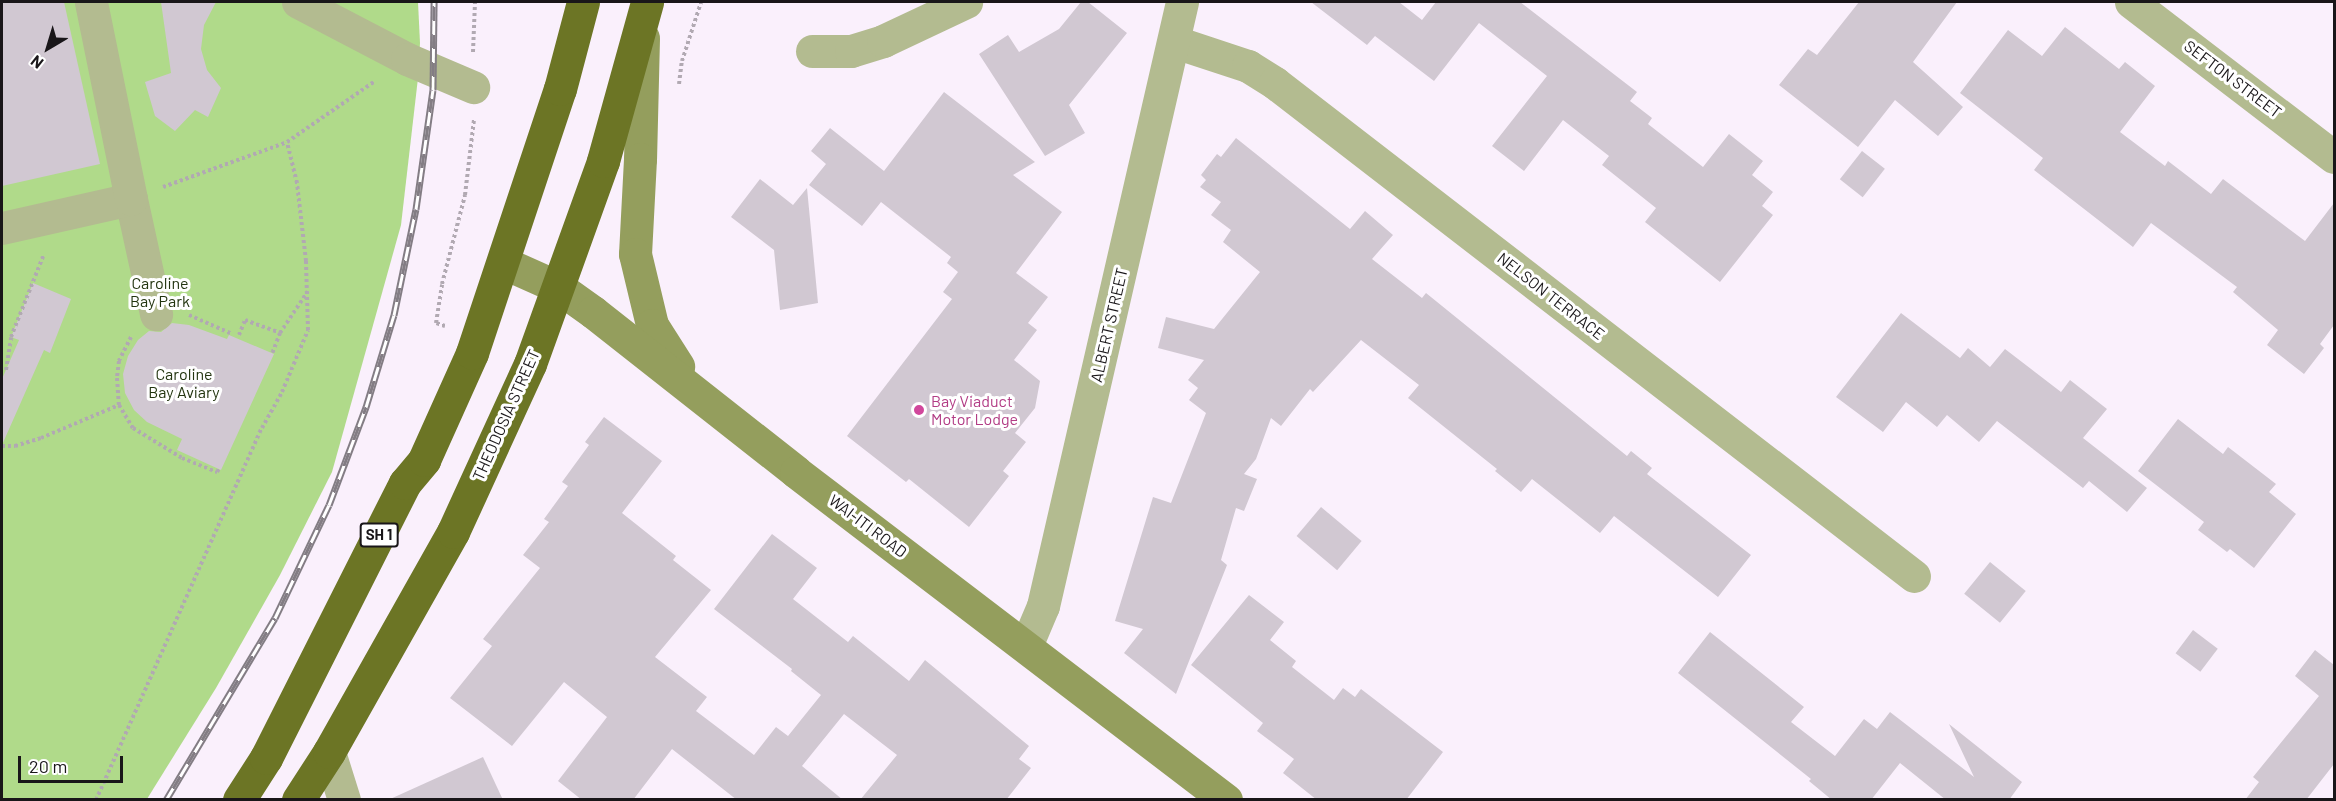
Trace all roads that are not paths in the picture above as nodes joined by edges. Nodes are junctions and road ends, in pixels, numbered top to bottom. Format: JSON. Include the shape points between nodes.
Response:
{"nodes":[{"id":1,"x":91,"y":2,"type":"edge"},
{"id":2,"x":298,"y":2,"type":"edge"},
{"id":3,"x":583,"y":2,"type":"edge"},
{"id":4,"x":966,"y":2,"type":"edge"},
{"id":5,"x":1182,"y":2,"type":"edge"},
{"id":6,"x":2131,"y":2,"type":"edge"},
{"id":7,"x":645,"y":11,"type":"edge"},
{"id":8,"x":1175,"y":42,"type":"junction"},
{"id":9,"x":812,"y":51,"type":"dead end"},
{"id":10,"x":473,"y":87,"type":"road end"},
{"id":11,"x":2334,"y":157,"type":"edge"},
{"id":12,"x":131,"y":198,"type":"junction"},
{"id":13,"x":2,"y":228,"type":"edge"},
{"id":14,"x":504,"y":263,"type":"junction"},
{"id":15,"x":558,"y":288,"type":"junction"},
{"id":16,"x":156,"y":314,"type":"road end"},
{"id":17,"x":694,"y":390,"type":"junction"},
{"id":18,"x":1914,"y":576,"type":"dead end"},
{"id":19,"x":1026,"y":646,"type":"junction"},
{"id":20,"x":329,"y":752,"type":"junction"},
{"id":21,"x":239,"y":800,"type":"edge"},
{"id":22,"x":298,"y":800,"type":"edge"},
{"id":23,"x":344,"y":800,"type":"edge"},
{"id":24,"x":1226,"y":800,"type":"edge"}],
"edges":[{"from":1,"to":12,"type":"street"},
{"from":2,"to":10,"type":"street","via":[[407,59]]},
{"from":3,"to":14,"type":"highway","number":"SH 1","via":[[560,89]]},
{"from":4,"to":9,"type":"street","via":[[883,41],[851,51]]},
{"from":5,"to":8,"type":"street","name":"ALBERT STREET"},
{"from":6,"to":11,"type":"street","name":"SEFTON STREET"},
{"from":7,"to":15,"type":"highway","name":"THEODOSIA STREET","via":[[603,161]]},
{"from":7,"to":17,"type":"main road","via":[[635,254],[651,326]]},
{"from":8,"to":18,"type":"street","name":"NELSON TERRACE","via":[[1248,66],[1275,83]]},
{"from":8,"to":19,"type":"street","name":"ALBERT STREET","via":[[1043,606]]},
{"from":12,"to":13,"type":"street"},
{"from":12,"to":16,"type":"street"},
{"from":14,"to":15,"type":"main road","name":"WAI-ITI ROAD"},
{"from":14,"to":21,"type":"highway","number":"SH 1","via":[[478,340],[424,460],[405,483],[266,758]]},
{"from":15,"to":17,"type":"main road","name":"WAI-ITI ROAD"},
{"from":15,"to":20,"type":"highway","name":"THEODOSIA STREET","via":[[530,364],[453,532]]},
{"from":17,"to":19,"type":"main road","name":"WAI-ITI ROAD"},
{"from":19,"to":24,"type":"main road","name":"WAI-ITI ROAD"},
{"from":20,"to":22,"type":"highway","name":"THEODOSIA STREET"},
{"from":20,"to":23,"type":"street"}]}
